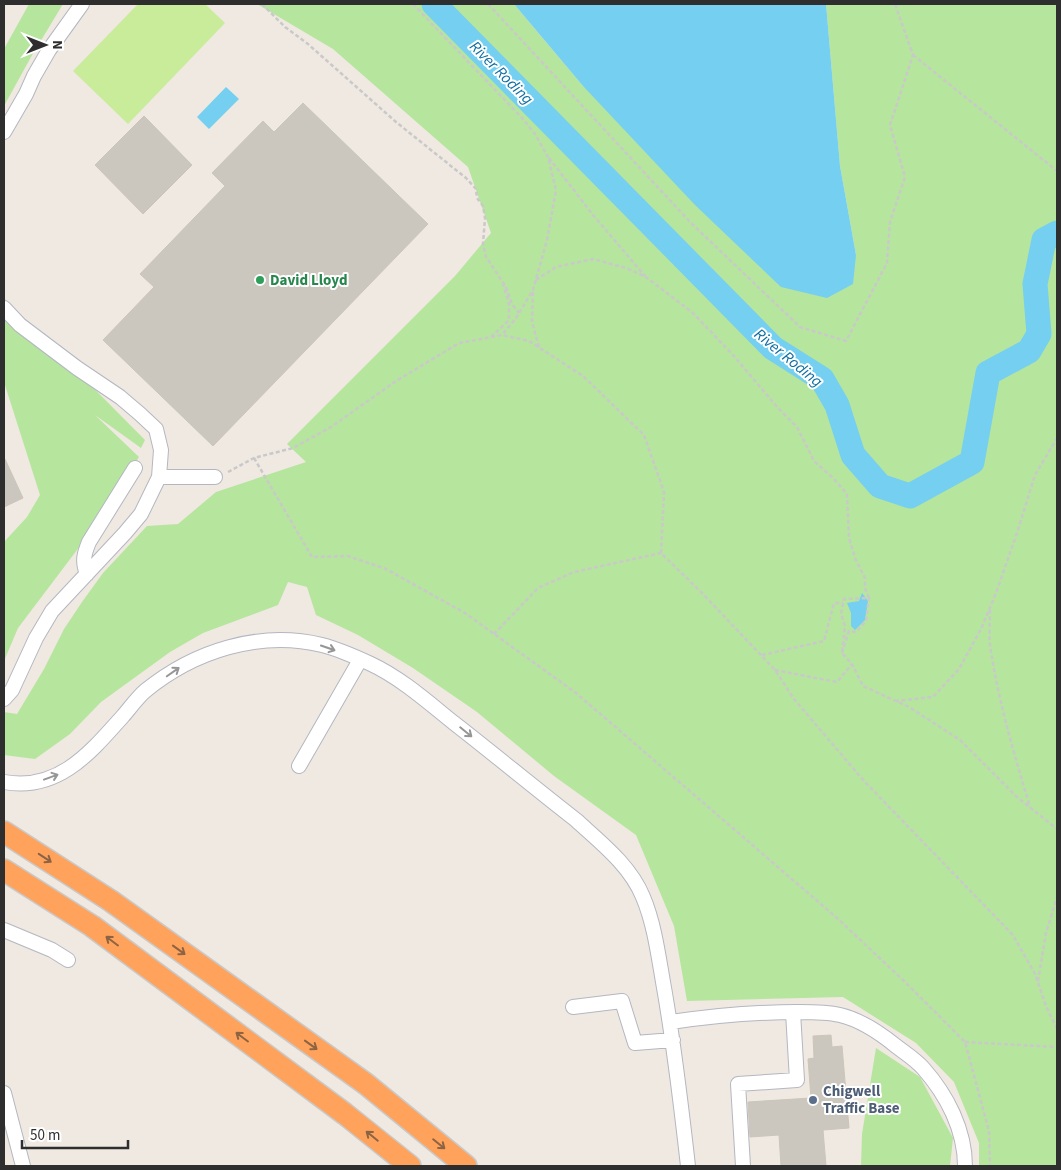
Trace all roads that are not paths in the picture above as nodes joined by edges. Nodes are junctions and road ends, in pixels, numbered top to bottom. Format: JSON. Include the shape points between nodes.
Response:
{"nodes":[{"id":1,"x":82,"y":4,"type":"edge"},
{"id":2,"x":4,"y":132,"type":"edge"},
{"id":3,"x":4,"y":308,"type":"edge"},
{"id":4,"x":135,"y":468,"type":"dead end"},
{"id":5,"x":159,"y":477,"type":"junction"},
{"id":6,"x":215,"y":477,"type":"road end"},
{"id":7,"x":87,"y":574,"type":"junction"},
{"id":8,"x":360,"y":660,"type":"junction"},
{"id":9,"x":4,"y":698,"type":"edge"},
{"id":10,"x":299,"y":766,"type":"dead end"},
{"id":11,"x":4,"y":782,"type":"edge"},
{"id":12,"x":4,"y":832,"type":"edge"},
{"id":13,"x":4,"y":870,"type":"edge"},
{"id":14,"x":4,"y":930,"type":"edge"},
{"id":15,"x":68,"y":960,"type":"dead end"},
{"id":16,"x":572,"y":1007,"type":"dead end"},
{"id":17,"x":792,"y":1012,"type":"junction"},
{"id":18,"x":671,"y":1022,"type":"junction"},
{"id":19,"x":673,"y":1040,"type":"junction"},
{"id":20,"x":4,"y":1093,"type":"edge"},
{"id":21,"x":23,"y":1166,"type":"edge"},
{"id":22,"x":410,"y":1166,"type":"edge"},
{"id":23,"x":466,"y":1166,"type":"edge"},
{"id":24,"x":688,"y":1166,"type":"edge"},
{"id":25,"x":743,"y":1166,"type":"edge"},
{"id":26,"x":965,"y":1166,"type":"edge"}],
"edges":[{"from":1,"to":2,"type":"street","via":[[49,50]]},
{"from":3,"to":5,"type":"street","via":[[20,325],[120,397],[156,429],[161,450]]},
{"from":4,"to":7,"type":"street","via":[[89,542],[83,564]]},
{"from":5,"to":6,"type":"street"},
{"from":5,"to":7,"type":"street","via":[[141,514]]},
{"from":7,"to":9,"type":"street","via":[[52,611],[12,690]]},
{"from":8,"to":10,"type":"street"},
{"from":11,"to":8,"type":"street","one_way":true,"via":[[18,784],[52,778],[72,767],[96,747],[144,692],[181,666],[223,648],[279,640],[322,646]]},
{"from":8,"to":18,"type":"street","one_way":true,"via":[[413,690],[576,820],[626,869],[643,896],[656,940]]},
{"from":12,"to":23,"type":"highway","one_way":true,"via":[[111,901],[350,1073]]},
{"from":22,"to":13,"type":"highway","one_way":true,"via":[[92,926]]},
{"from":14,"to":15,"type":"street"},
{"from":16,"to":19,"type":"street","via":[[622,1001],[635,1043]]},
{"from":17,"to":18,"type":"street"},
{"from":17,"to":25,"type":"street","via":[[796,1080],[738,1084]]},
{"from":17,"to":26,"type":"street","via":[[821,1012],[858,1021],[922,1066],[943,1094],[957,1123]]},
{"from":18,"to":19,"type":"street"},
{"from":19,"to":24,"type":"street"},
{"from":20,"to":21,"type":"street"}]}
